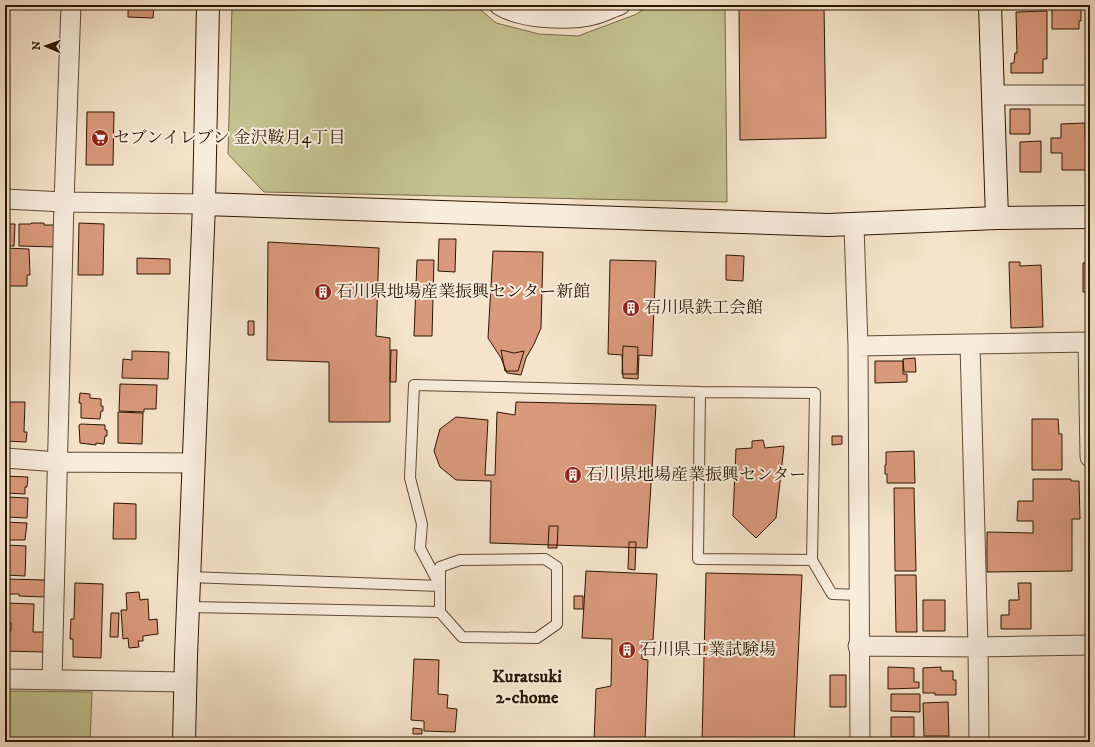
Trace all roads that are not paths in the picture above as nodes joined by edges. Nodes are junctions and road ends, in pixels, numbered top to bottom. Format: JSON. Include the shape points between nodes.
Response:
{"nodes":[{"id":1,"x":71,"y":5,"type":"edge"},
{"id":2,"x":208,"y":5,"type":"edge"},
{"id":3,"x":499,"y":5,"type":"edge"},
{"id":4,"x":620,"y":5,"type":"edge"},
{"id":5,"x":990,"y":5,"type":"edge"},
{"id":6,"x":993,"y":95,"type":"junction"},
{"id":7,"x":1090,"y":95,"type":"edge"},
{"id":8,"x":5,"y":199,"type":"edge"},
{"id":9,"x":64,"y":202,"type":"junction"},
{"id":10,"x":204,"y":204,"type":"junction"},
{"id":11,"x":1090,"y":217,"type":"edge"},
{"id":12,"x":997,"y":218,"type":"junction"},
{"id":13,"x":854,"y":225,"type":"junction"},
{"id":14,"x":1089,"y":342,"type":"edge"},
{"id":15,"x":970,"y":344,"type":"junction"},
{"id":16,"x":858,"y":346,"type":"junction"},
{"id":17,"x":700,"y":392,"type":"junction"},
{"id":18,"x":1090,"y":457,"type":"edge"},
{"id":19,"x":5,"y":458,"type":"edge"},
{"id":20,"x":58,"y":462,"type":"junction"},
{"id":21,"x":194,"y":463,"type":"junction"},
{"id":22,"x":812,"y":560,"type":"junction"},
{"id":23,"x":189,"y":576,"type":"junction"},
{"id":24,"x":440,"y":586,"type":"junction"},
{"id":25,"x":859,"y":595,"type":"junction"},
{"id":26,"x":188,"y":607,"type":"junction"},
{"id":27,"x":440,"y":612,"type":"junction"},
{"id":28,"x":1090,"y":645,"type":"edge"},
{"id":29,"x":858,"y":646,"type":"junction"},
{"id":30,"x":978,"y":647,"type":"junction"},
{"id":31,"x":5,"y":678,"type":"edge"},
{"id":32,"x":52,"y":680,"type":"junction"},
{"id":33,"x":185,"y":682,"type":"junction"},
{"id":34,"x":184,"y":742,"type":"edge"},
{"id":35,"x":860,"y":742,"type":"edge"},
{"id":36,"x":979,"y":742,"type":"edge"}],
"edges":[{"from":1,"to":9,"type":"street"},
{"from":2,"to":10,"type":"street"},
{"from":3,"to":4,"type":"street","via":[[506,10],[543,18],[571,18],[594,15]]},
{"from":5,"to":6,"type":"street"},
{"from":6,"to":7,"type":"street"},
{"from":6,"to":12,"type":"street"},
{"from":8,"to":9,"type":"street"},
{"from":9,"to":10,"type":"street"},
{"from":9,"to":20,"type":"street"},
{"from":10,"to":13,"type":"street"},
{"from":10,"to":21,"type":"street"},
{"from":11,"to":12,"type":"street"},
{"from":12,"to":13,"type":"street"},
{"from":13,"to":16,"type":"street"},
{"from":14,"to":15,"type":"street"},
{"from":14,"to":18,"type":"street"},
{"from":15,"to":16,"type":"street"},
{"from":15,"to":30,"type":"street"},
{"from":16,"to":25,"type":"street"},
{"from":17,"to":22,"type":"lane","via":[[698,559]]},
{"from":17,"to":22,"type":"lane","via":[[815,393]]},
{"from":17,"to":24,"type":"lane","via":[[414,385],[410,478],[422,524],[420,548]]},
{"from":19,"to":20,"type":"street"},
{"from":20,"to":21,"type":"street"},
{"from":20,"to":32,"type":"street"},
{"from":21,"to":23,"type":"street"},
{"from":22,"to":25,"type":"lane","via":[[832,594]]},
{"from":23,"to":24,"type":"lane"},
{"from":23,"to":26,"type":"street"},
{"from":24,"to":27,"type":"lane"},
{"from":24,"to":27,"type":"lane","via":[[440,567],[460,560],[545,559],[556,568],[557,624],[537,638],[462,637]]},
{"from":25,"to":29,"type":"street"},
{"from":26,"to":27,"type":"lane"},
{"from":26,"to":33,"type":"street"},
{"from":28,"to":30,"type":"street"},
{"from":29,"to":30,"type":"street"},
{"from":29,"to":35,"type":"street"},
{"from":30,"to":36,"type":"street"},
{"from":31,"to":32,"type":"street"},
{"from":32,"to":33,"type":"street"},
{"from":33,"to":34,"type":"street"}]}
